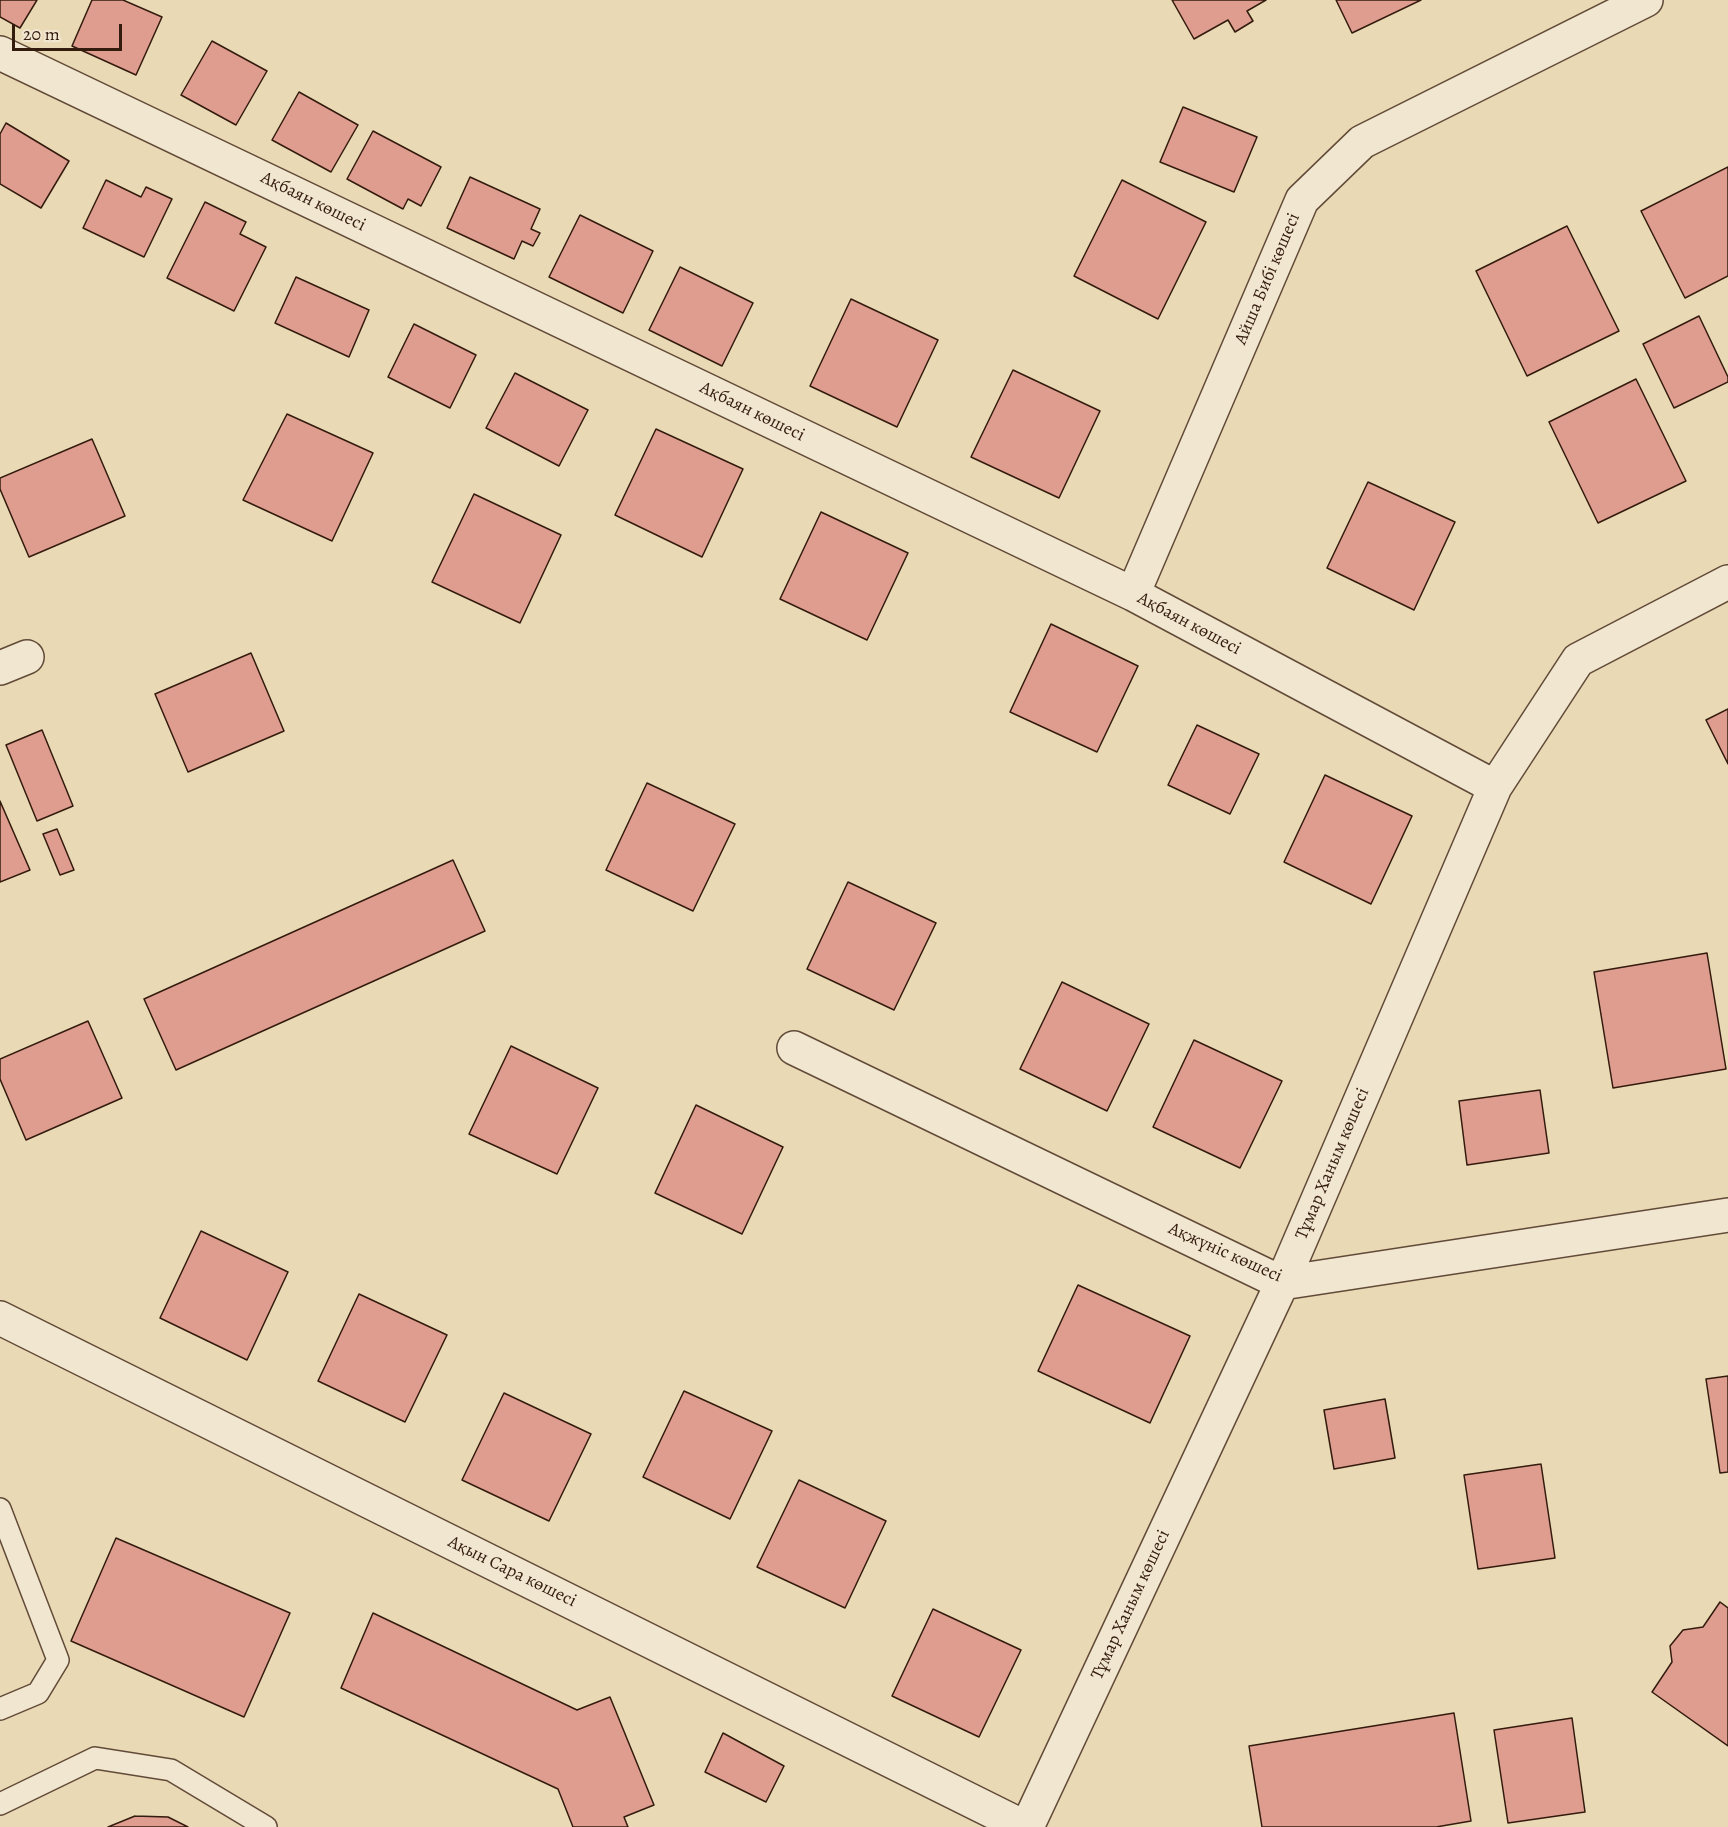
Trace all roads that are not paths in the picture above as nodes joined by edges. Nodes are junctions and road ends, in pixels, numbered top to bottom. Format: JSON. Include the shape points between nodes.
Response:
{"nodes":[{"id":1,"x":1646,"y":0,"type":"edge"},
{"id":2,"x":0,"y":52,"type":"edge"},
{"id":3,"x":1728,"y":582,"type":"edge"},
{"id":4,"x":1133,"y":594,"type":"junction"},
{"id":5,"x":1495,"y":787,"type":"junction"},
{"id":6,"x":794,"y":1048,"type":"dead end"},
{"id":7,"x":1728,"y":1215,"type":"edge"},
{"id":8,"x":1282,"y":1283,"type":"junction"},
{"id":9,"x":0,"y":1318,"type":"edge"},
{"id":10,"x":0,"y":1509,"type":"edge"},
{"id":11,"x":0,"y":1709,"type":"edge"},
{"id":12,"x":0,"y":1804,"type":"edge"},
{"id":13,"x":266,"y":1827,"type":"edge"},
{"id":14,"x":1026,"y":1827,"type":"edge"}],
"edges":[{"from":1,"to":4,"type":"street","name":"Айша Бибі көшесі","via":[[1362,142],[1302,200]]},
{"from":2,"to":4,"type":"street","name":"Ақбаян көшесі"},
{"from":3,"to":5,"type":"street","name":"Тұмар Ханым көшесі","via":[[1578,660]]},
{"from":4,"to":5,"type":"street","name":"Ақбаян көшесі"},
{"from":5,"to":8,"type":"street","name":"Тұмар Ханым көшесі"},
{"from":6,"to":8,"type":"street","name":"Ақжүніс көшесі"},
{"from":7,"to":8,"type":"street","name":"Ақжүніс көшесі"},
{"from":8,"to":14,"type":"street","name":"Тұмар Ханым көшесі"},
{"from":9,"to":14,"type":"street","name":"Ақын Сара көшесі"},
{"from":10,"to":11,"type":"lane","via":[[58,1660],[38,1693]]},
{"from":12,"to":13,"type":"lane","via":[[95,1758],[171,1770]]}]}
